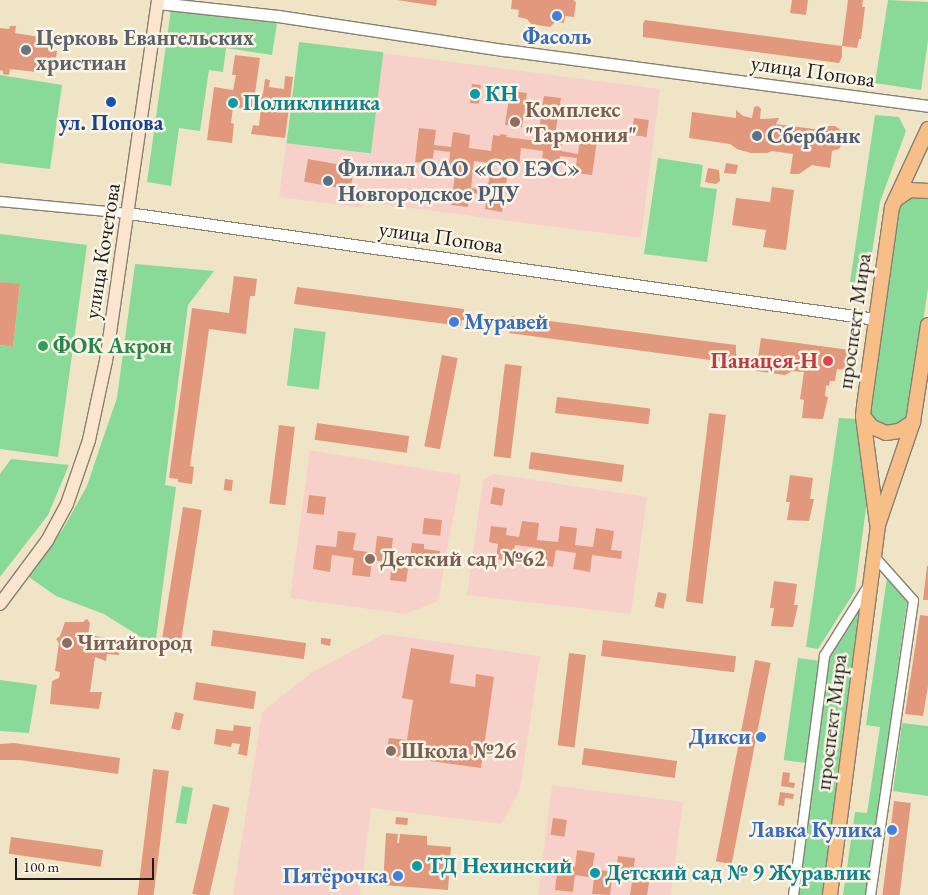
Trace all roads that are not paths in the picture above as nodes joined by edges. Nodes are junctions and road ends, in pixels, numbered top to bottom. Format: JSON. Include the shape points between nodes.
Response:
{"nodes":[{"id":1,"x":158,"y":1,"type":"edge"},
{"id":2,"x":928,"y":106,"type":"edge"},
{"id":3,"x":928,"y":130,"type":"edge"},
{"id":4,"x":928,"y":191,"type":"edge"},
{"id":5,"x":894,"y":200,"type":"junction"},
{"id":6,"x":0,"y":201,"type":"edge"},
{"id":7,"x":128,"y":213,"type":"junction"},
{"id":8,"x":876,"y":319,"type":"junction"},
{"id":9,"x":928,"y":330,"type":"edge"},
{"id":10,"x":863,"y":416,"type":"junction"},
{"id":11,"x":913,"y":422,"type":"junction"},
{"id":12,"x":878,"y":526,"type":"junction"},
{"id":13,"x":874,"y":556,"type":"junction"},
{"id":14,"x":870,"y":582,"type":"junction"},
{"id":15,"x":0,"y":604,"type":"edge"},
{"id":16,"x":793,"y":895,"type":"edge"},
{"id":17,"x":830,"y":895,"type":"edge"},
{"id":18,"x":870,"y":895,"type":"edge"}],
"edges":[{"from":1,"to":2,"type":"street","name":"улица Попова"},
{"from":1,"to":7,"type":"main road","name":"улица Кочетова"},
{"from":3,"to":5,"type":"main road","name":"проспект Мира"},
{"from":4,"to":5,"type":"main road","via":[[910,190]]},
{"from":5,"to":8,"type":"main road","name":"проспект Мира"},
{"from":6,"to":7,"type":"street","name":"улица Попова"},
{"from":7,"to":8,"type":"street","name":"улица Попова"},
{"from":7,"to":15,"type":"main road","name":"улица Кочетова","via":[[106,360],[80,471],[47,542]]},
{"from":8,"to":10,"type":"main road","name":"проспект Мира"},
{"from":9,"to":11,"type":"main road","name":"проспект Мира"},
{"from":10,"to":11,"type":"main road","via":[[872,426],[886,433],[899,431]]},
{"from":10,"to":12,"type":"main road","name":"проспект Мира"},
{"from":11,"to":12,"type":"main road","name":"проспект Мира"},
{"from":12,"to":13,"type":"main road","name":"проспект Мира"},
{"from":13,"to":14,"type":"main road","name":"проспект Мира"},
{"from":13,"to":18,"type":"street","via":[[912,600]]},
{"from":14,"to":16,"type":"street","via":[[824,655]]},
{"from":14,"to":17,"type":"main road","name":"проспект Мира"}]}
